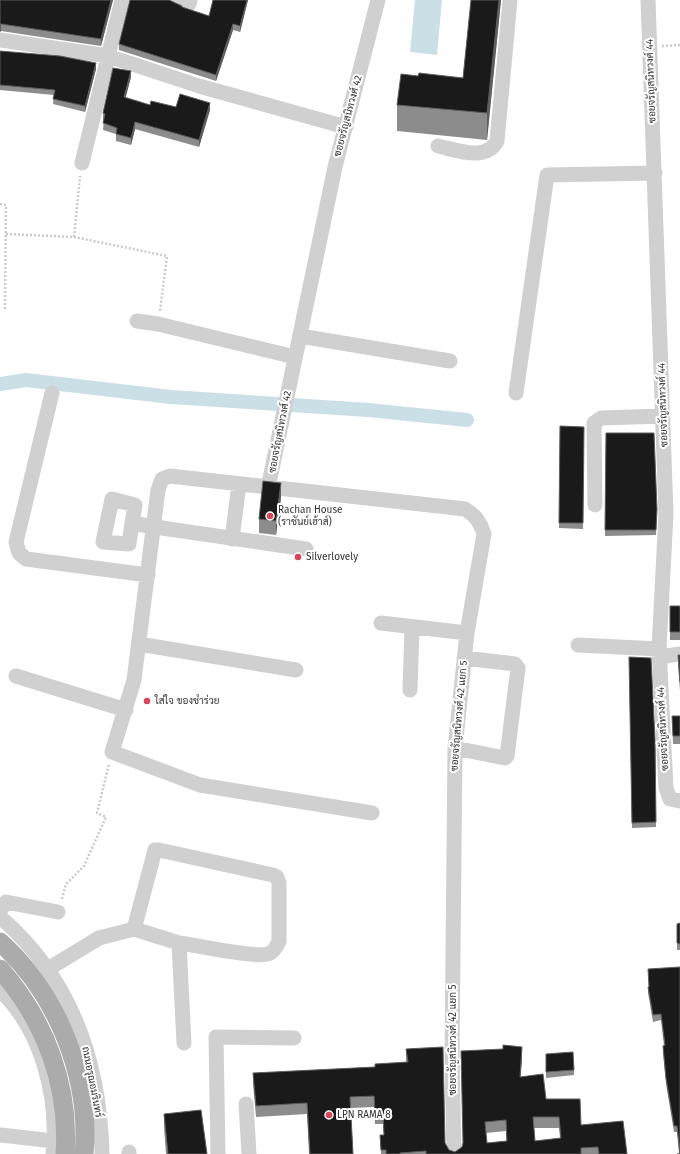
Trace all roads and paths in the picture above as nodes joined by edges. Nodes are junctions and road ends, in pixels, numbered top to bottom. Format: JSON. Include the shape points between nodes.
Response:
{"nodes":[{"id":1,"x":122,"y":0,"type":"edge"},
{"id":2,"x":378,"y":0,"type":"edge"},
{"id":3,"x":510,"y":0,"type":"edge"},
{"id":4,"x":648,"y":0,"type":"edge"},
{"id":5,"x":0,"y":40,"type":"edge"},
{"id":6,"x":108,"y":56,"type":"junction"},
{"id":7,"x":346,"y":127,"type":"junction"},
{"id":8,"x":438,"y":146,"type":"dead end"},
{"id":9,"x":82,"y":163,"type":"joint"},
{"id":10,"x":655,"y":173,"type":"junction"},
{"id":11,"x":0,"y":204,"type":"edge"},
{"id":12,"x":6,"y":234,"type":"junction"},
{"id":13,"x":74,"y":237,"type":"junction"},
{"id":14,"x":5,"y":309,"type":"dead end"},
{"id":15,"x":137,"y":321,"type":"dead end"},
{"id":16,"x":158,"y":324,"type":"junction"},
{"id":17,"x":300,"y":336,"type":"junction"},
{"id":18,"x":295,"y":357,"type":"junction"},
{"id":19,"x":450,"y":361,"type":"dead end"},
{"id":20,"x":52,"y":392,"type":"dead end"},
{"id":21,"x":516,"y":392,"type":"dead end"},
{"id":22,"x":663,"y":416,"type":"junction"},
{"id":23,"x":239,"y":484,"type":"junction"},
{"id":24,"x":268,"y":488,"type":"junction"},
{"id":25,"x":595,"y":505,"type":"dead end"},
{"id":26,"x":132,"y":523,"type":"dead end"},
{"id":27,"x":158,"y":527,"type":"junction"},
{"id":28,"x":232,"y":539,"type":"junction"},
{"id":29,"x":306,"y":549,"type":"dead end"},
{"id":30,"x":148,"y":575,"type":"junction"},
{"id":31,"x":381,"y":623,"type":"dead end"},
{"id":32,"x":412,"y":627,"type":"junction"},
{"id":33,"x":467,"y":633,"type":"junction"},
{"id":34,"x":139,"y":644,"type":"junction"},
{"id":35,"x":578,"y":645,"type":"dead end"},
{"id":36,"x":659,"y":653,"type":"junction"},
{"id":37,"x":680,"y":654,"type":"edge"},
{"id":38,"x":464,"y":658,"type":"junction"},
{"id":39,"x":296,"y":670,"type":"dead end"},
{"id":40,"x":16,"y":676,"type":"dead end"},
{"id":41,"x":410,"y":690,"type":"dead end"},
{"id":42,"x":126,"y":710,"type":"junction"},
{"id":43,"x":455,"y":748,"type":"junction"},
{"id":44,"x":112,"y":752,"type":"junction"},
{"id":45,"x":680,"y":801,"type":"edge"},
{"id":46,"x":372,"y":813,"type":"dead end"},
{"id":47,"x":0,"y":911,"type":"edge"},
{"id":48,"x":58,"y":912,"type":"joint"},
{"id":49,"x":0,"y":917,"type":"edge"},
{"id":50,"x":134,"y":929,"type":"junction"},
{"id":51,"x":0,"y":942,"type":"edge"},
{"id":52,"x":179,"y":943,"type":"junction"},
{"id":53,"x":0,"y":969,"type":"edge"},
{"id":54,"x":48,"y":969,"type":"junction"},
{"id":55,"x":0,"y":990,"type":"edge"},
{"id":56,"x":294,"y":1038,"type":"dead end"},
{"id":57,"x":184,"y":1043,"type":"dead end"},
{"id":58,"x":246,"y":1104,"type":"dead end"},
{"id":59,"x":0,"y":1135,"type":"edge"},
{"id":60,"x":58,"y":1150,"type":"edge"},
{"id":61,"x":84,"y":1154,"type":"edge"},
{"id":62,"x":102,"y":1154,"type":"edge"},
{"id":63,"x":218,"y":1154,"type":"edge"},
{"id":64,"x":249,"y":1154,"type":"edge"},
{"id":65,"x":454,"y":1154,"type":"edge"}],
"edges":[{"from":1,"to":6,"type":"street"},
{"from":2,"to":7,"type":"street","name":"ซอยจรัญสนิทวงศ์ 42"},
{"from":3,"to":8,"type":"street","via":[[497,141],[492,148],[481,154]]},
{"from":4,"to":10,"type":"street","name":"ซอยจรัญสนิทวงศ์ 44"},
{"from":5,"to":6,"type":"street"},
{"from":6,"to":7,"type":"street","via":[[199,86]]},
{"from":6,"to":9,"type":"street"},
{"from":7,"to":17,"type":"street","name":"ซอยจรัญสนิทวงศ์ 42","via":[[334,167]]},
{"from":9,"to":13,"type":"path"},
{"from":10,"to":21,"type":"street","via":[[547,175]]},
{"from":10,"to":22,"type":"street","name":"ซอยจรัญสนิทวงศ์ 44"},
{"from":11,"to":12,"type":"path","via":[[6,205]]},
{"from":12,"to":13,"type":"path"},
{"from":12,"to":14,"type":"path"},
{"from":13,"to":16,"type":"path","via":[[167,256]]},
{"from":15,"to":16,"type":"street"},
{"from":16,"to":18,"type":"street"},
{"from":17,"to":18,"type":"street","name":"ซอยจรัญสนิทวงศ์ 42"},
{"from":17,"to":19,"type":"street"},
{"from":18,"to":24,"type":"street","name":"ซอยจรัญสนิทวงศ์ 42"},
{"from":20,"to":30,"type":"street","via":[[16,542],[18,553],[26,559]]},
{"from":22,"to":25,"type":"street","via":[[601,418],[594,423]]},
{"from":22,"to":36,"type":"street","name":"ซอยจรัญสนิทวงศ์ 44","via":[[666,514]]},
{"from":23,"to":24,"type":"street"},
{"from":23,"to":27,"type":"street","via":[[170,476],[162,479],[158,490]]},
{"from":23,"to":28,"type":"street"},
{"from":24,"to":33,"type":"street","name":"ซอยจรัญสนิทวงศ์ 42 แยก 5","via":[[465,509],[475,516],[484,534]]},
{"from":26,"to":27,"type":"street"},
{"from":27,"to":28,"type":"street"},
{"from":27,"to":30,"type":"street"},
{"from":28,"to":29,"type":"street"},
{"from":30,"to":34,"type":"street"},
{"from":31,"to":32,"type":"street"},
{"from":32,"to":33,"type":"street"},
{"from":32,"to":41,"type":"street"},
{"from":33,"to":38,"type":"street","name":"ซอยจรัญสนิทวงศ์ 42 แยก 5"},
{"from":34,"to":39,"type":"street"},
{"from":34,"to":42,"type":"street","via":[[134,680]]},
{"from":35,"to":36,"type":"street"},
{"from":36,"to":37,"type":"street"},
{"from":36,"to":45,"type":"street","name":"ซอยจรัญสนิทวงศ์ 44","via":[[666,788],[670,798]]},
{"from":38,"to":43,"type":"street","name":"ซอยจรัญสนิทวงศ์ 42 แยก 5"},
{"from":38,"to":43,"type":"street","via":[[515,664],[518,668],[507,756],[505,758]]},
{"from":40,"to":42,"type":"street"},
{"from":42,"to":44,"type":"street"},
{"from":43,"to":65,"type":"street","name":"ซอยจรัญสนิทวงศ์ 42 แยก 5","via":[[452,1058]]},
{"from":44,"to":46,"type":"street","via":[[200,785]]},
{"from":44,"to":48,"type":"path","via":[[97,813],[106,817],[84,866],[66,884]]},
{"from":47,"to":48,"type":"street","via":[[6,902]]},
{"from":49,"to":54,"type":"street","name":"ถนนอรุณอมรินทร์"},
{"from":50,"to":52,"type":"street"},
{"from":50,"to":52,"type":"street","via":[[155,850],[277,877],[279,941],[276,949],[268,954],[251,954]]},
{"from":50,"to":54,"type":"street","via":[[99,938]]},
{"from":51,"to":61,"type":"main road","via":[[46,997],[69,1047],[82,1102]]},
{"from":52,"to":57,"type":"street"},
{"from":53,"to":60,"type":"main road","via":[[31,1010],[51,1053],[60,1083],[65,1114]]},
{"from":54,"to":62,"type":"street","name":"ถนนอรุณอมรินทร์","via":[[74,1012],[84,1040],[98,1103]]},
{"from":55,"to":60,"type":"street","via":[[20,1015],[42,1059],[52,1100]]},
{"from":56,"to":63,"type":"street","via":[[216,1037]]},
{"from":58,"to":64,"type":"street"},
{"from":59,"to":60,"type":"street"}]}
